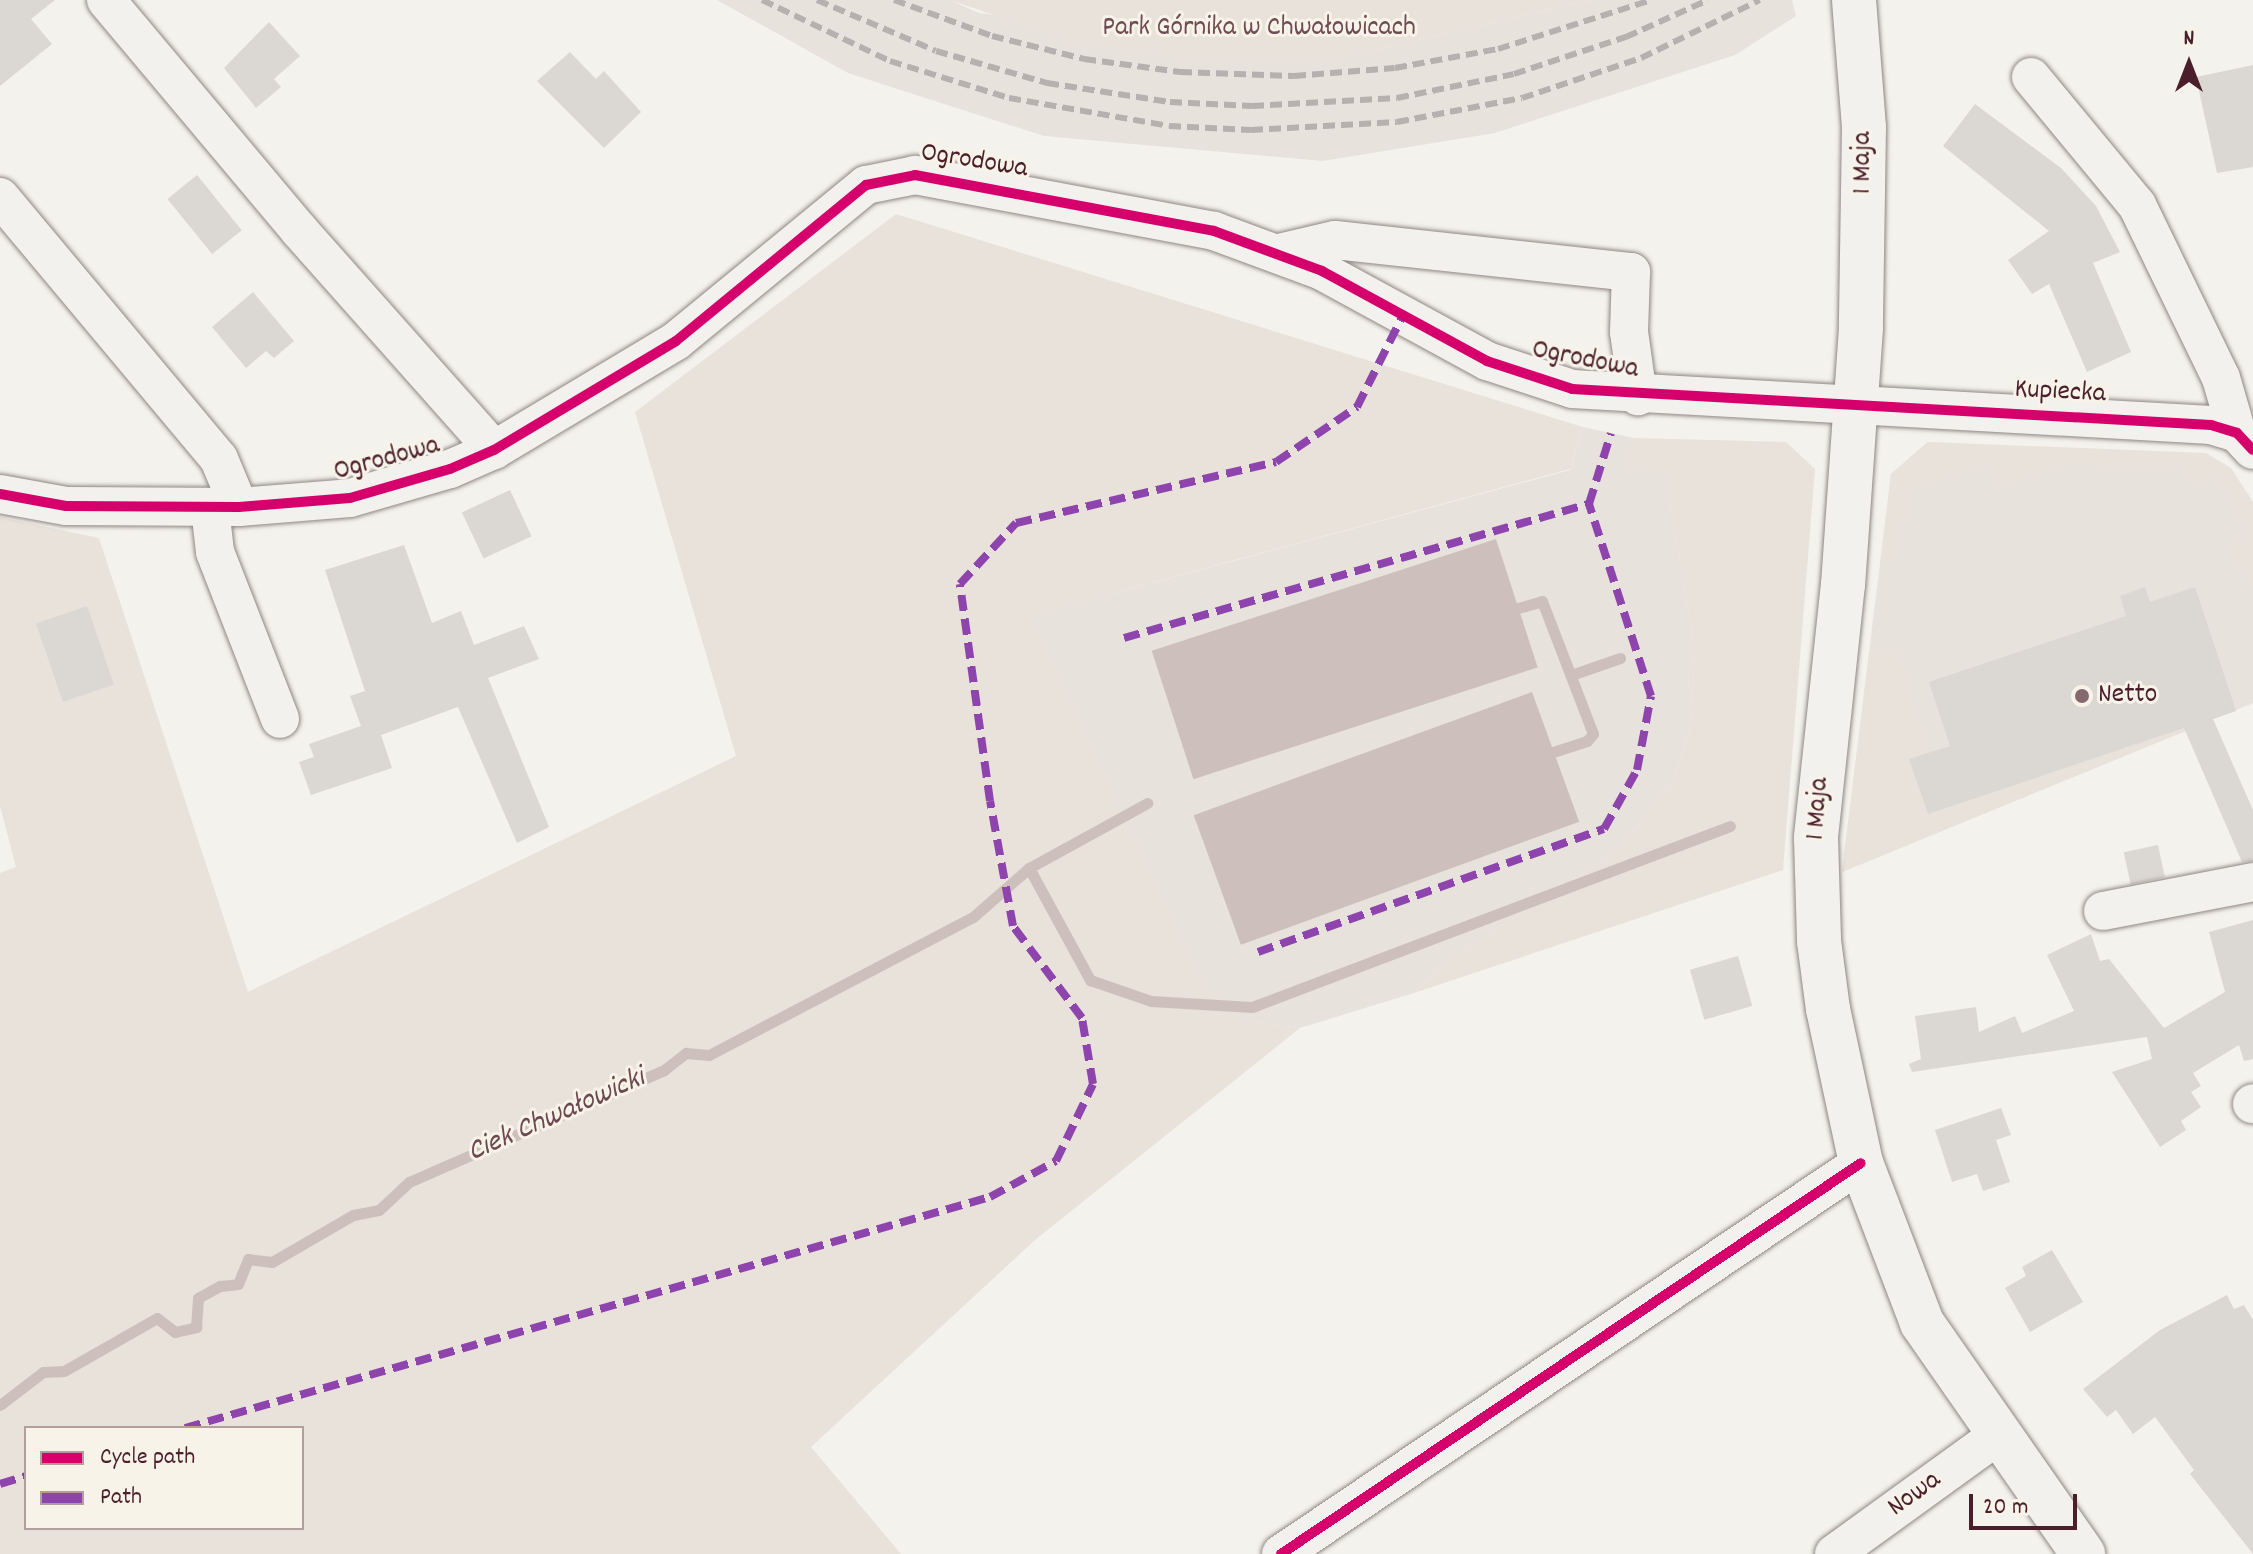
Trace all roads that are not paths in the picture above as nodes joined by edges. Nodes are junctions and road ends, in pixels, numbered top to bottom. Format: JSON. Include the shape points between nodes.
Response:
{"nodes":[{"id":1,"x":106,"y":0,"type":"edge"},
{"id":2,"x":1854,"y":0,"type":"edge"},
{"id":3,"x":2031,"y":77,"type":"dead end"},
{"id":4,"x":0,"y":197,"type":"edge"},
{"id":5,"x":1279,"y":253,"type":"junction"},
{"id":6,"x":1638,"y":396,"type":"junction"},
{"id":7,"x":1856,"y":408,"type":"junction"},
{"id":8,"x":2245,"y":442,"type":"edge"},
{"id":9,"x":494,"y":450,"type":"junction"},
{"id":10,"x":0,"y":494,"type":"edge"},
{"id":11,"x":225,"y":508,"type":"junction"},
{"id":12,"x":280,"y":719,"type":"dead end"},
{"id":13,"x":2253,"y":882,"type":"edge"},
{"id":14,"x":2103,"y":911,"type":"dead end"},
{"id":15,"x":1861,"y":1163,"type":"junction"},
{"id":16,"x":1997,"y":1436,"type":"junction"},
{"id":17,"x":1281,"y":1554,"type":"edge"},
{"id":18,"x":1834,"y":1554,"type":"edge"},
{"id":19,"x":2083,"y":1554,"type":"edge"}],
"edges":[{"from":1,"to":9,"type":"street","name":"Ogrodowa"},
{"from":2,"to":7,"type":"main road","name":"1 Maja","via":[[1864,127]]},
{"from":3,"to":8,"type":"street","name":"Kupiecka","via":[[2137,205],[2221,378]]},
{"from":4,"to":11,"type":"street","via":[[219,459]]},
{"from":5,"to":6,"type":"street","name":"Ogrodowa","via":[[1487,361],[1572,389]]},
{"from":5,"to":6,"type":"street","via":[[1335,240],[1631,272],[1629,332]]},
{"from":5,"to":9,"type":"street","name":"Ogrodowa","via":[[1175,222],[954,179],[881,179],[823,219],[676,341]]},
{"from":6,"to":7,"type":"street","name":"Ogrodowa"},
{"from":7,"to":8,"type":"street","name":"Kupiecka","via":[[2198,424]]},
{"from":7,"to":15,"type":"main road","name":"1 Maja","via":[[1816,838],[1819,941],[1828,1009]]},
{"from":9,"to":11,"type":"street","name":"Ogrodowa","via":[[388,490]]},
{"from":10,"to":11,"type":"street","name":"Ogrodowa","via":[[66,506]]},
{"from":11,"to":12,"type":"street","via":[[215,552]]},
{"from":13,"to":14,"type":"street"},
{"from":15,"to":16,"type":"main road","name":"1 Maja","via":[[1922,1323]]},
{"from":15,"to":17,"type":"street"},
{"from":16,"to":18,"type":"street","name":"Nowa"},
{"from":16,"to":19,"type":"main road","name":"1 Maja"}]}
